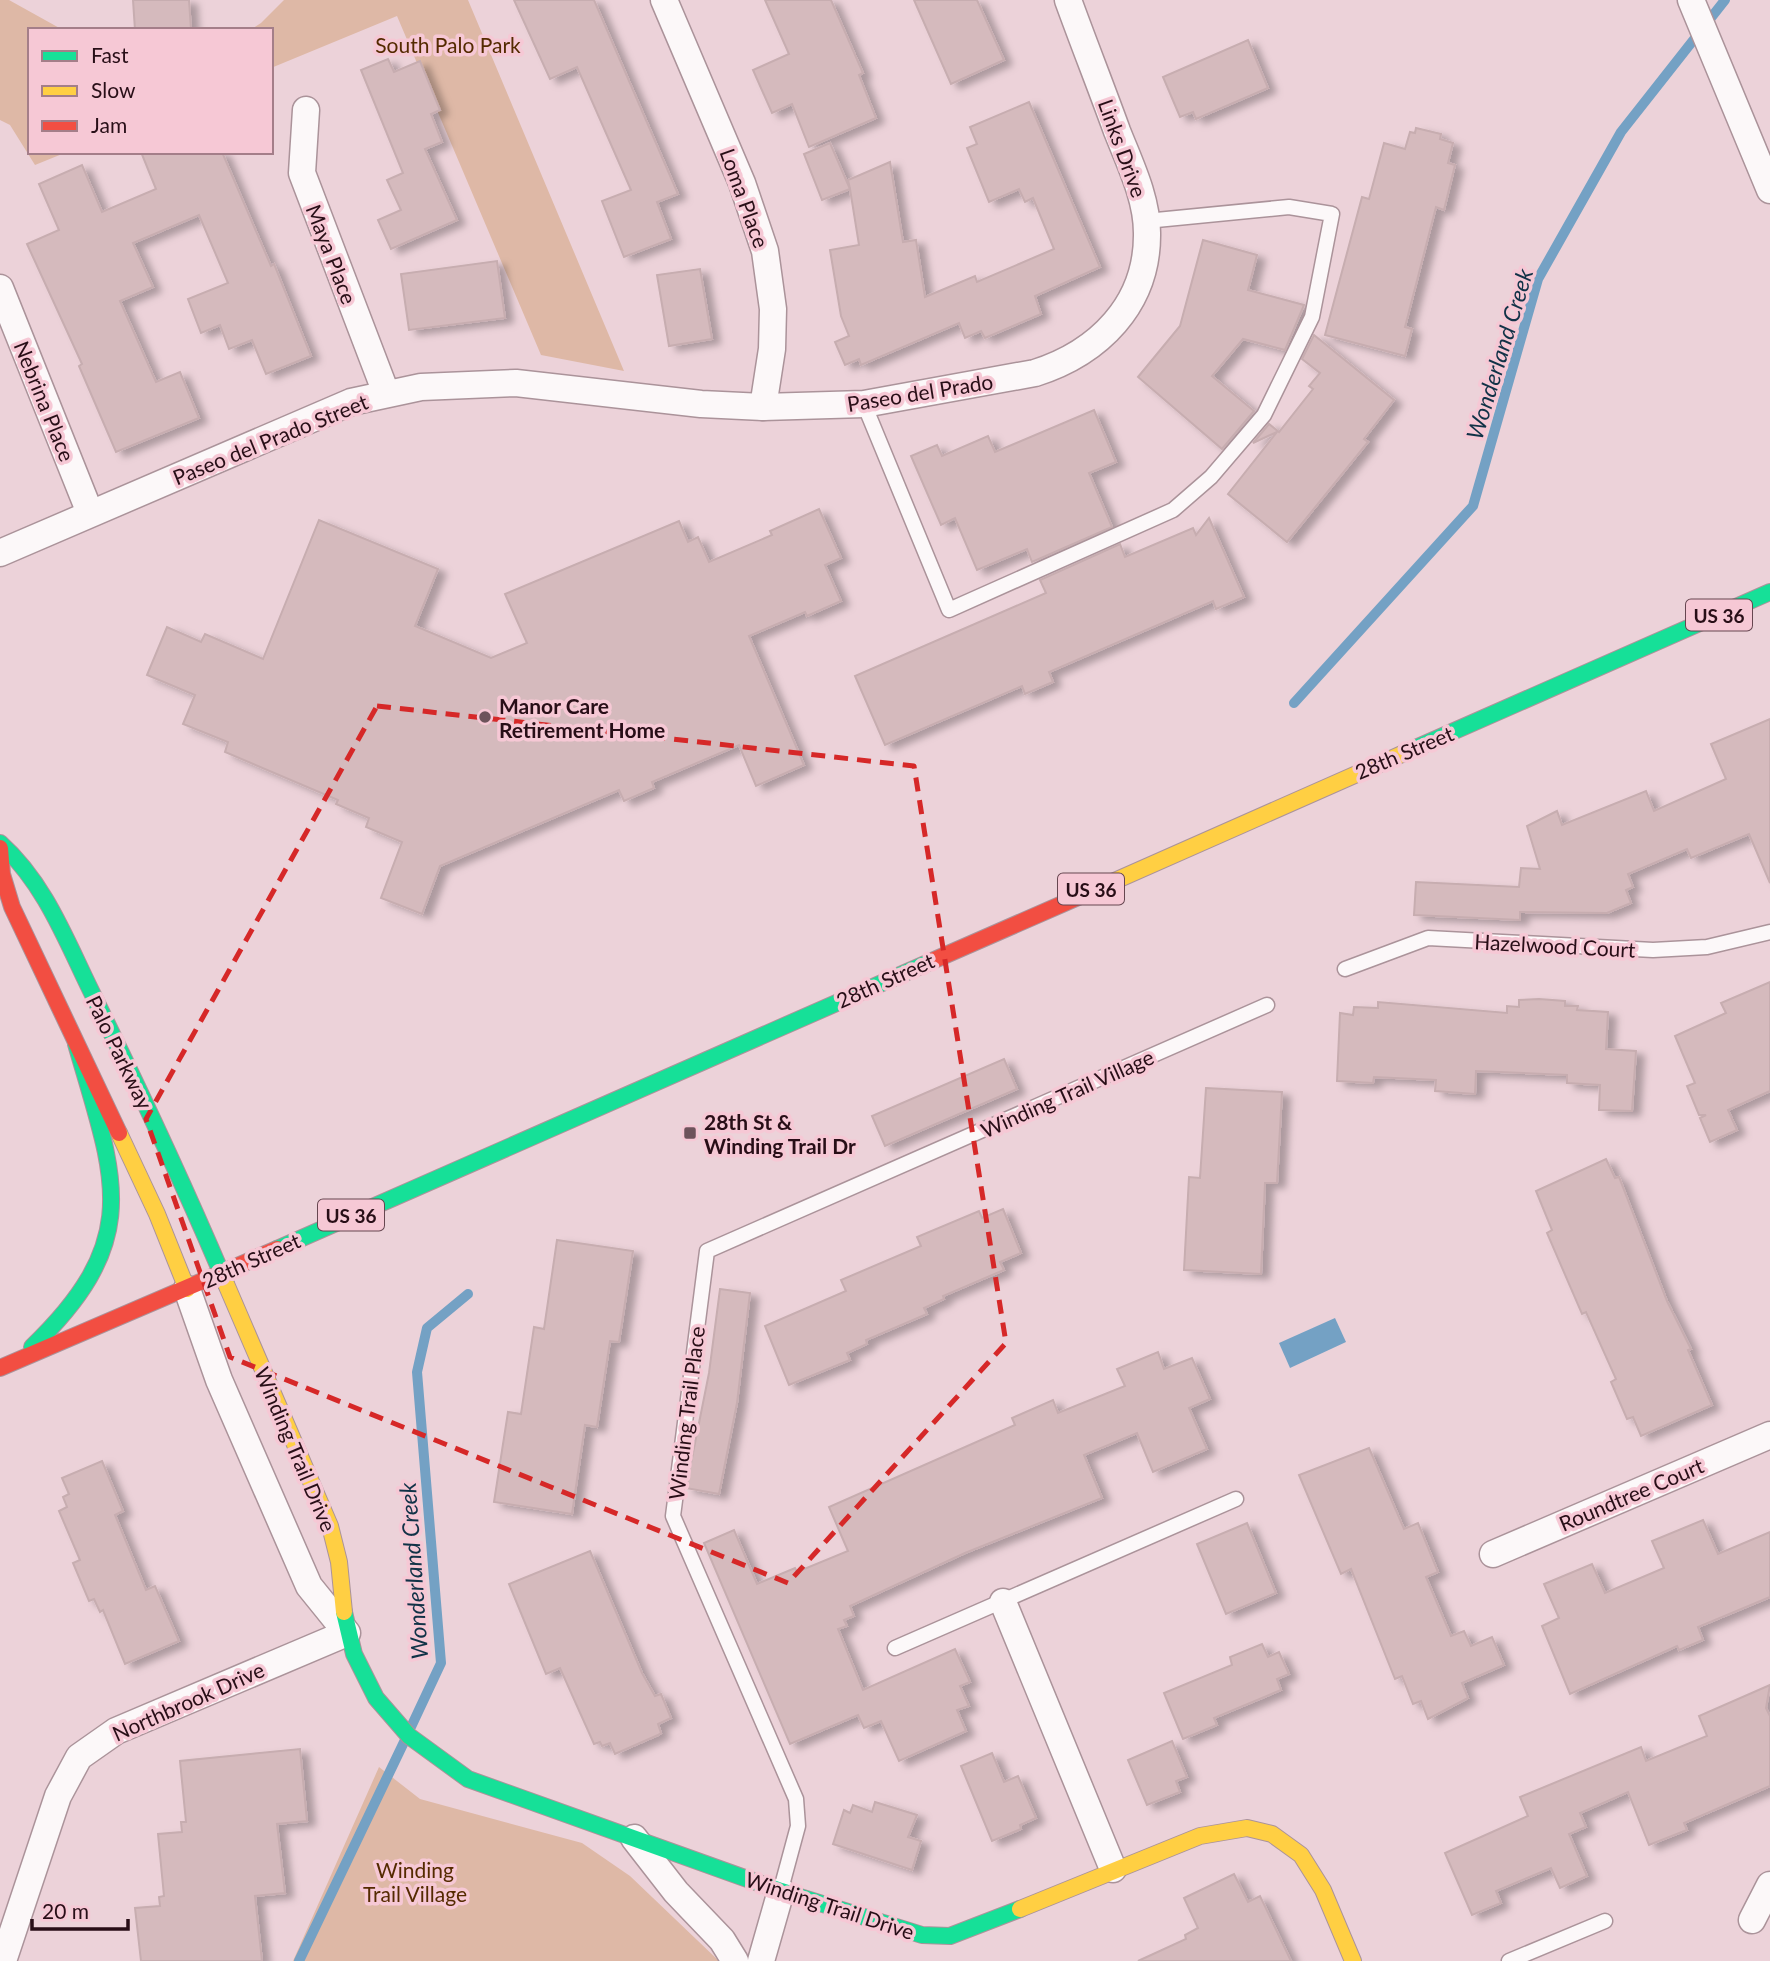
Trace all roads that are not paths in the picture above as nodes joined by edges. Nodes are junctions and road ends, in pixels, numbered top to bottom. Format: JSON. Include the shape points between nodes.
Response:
{"nodes":[{"id":1,"x":664,"y":0,"type":"edge"},
{"id":2,"x":1068,"y":0,"type":"edge"},
{"id":3,"x":1690,"y":0,"type":"edge"},
{"id":4,"x":306,"y":110,"type":"dead end"},
{"id":5,"x":1770,"y":190,"type":"edge"},
{"id":6,"x":1146,"y":221,"type":"junction"},
{"id":7,"x":0,"y":288,"type":"edge"},
{"id":8,"x":1035,"y":373,"type":"joint"},
{"id":9,"x":386,"y":393,"type":"junction"},
{"id":10,"x":864,"y":404,"type":"junction"},
{"id":11,"x":763,"y":407,"type":"junction"},
{"id":12,"x":90,"y":513,"type":"junction"},
{"id":13,"x":0,"y":553,"type":"edge"},
{"id":14,"x":1770,"y":592,"type":"edge"},
{"id":15,"x":0,"y":846,"type":"edge"},
{"id":16,"x":1770,"y":932,"type":"edge"},
{"id":17,"x":1345,"y":970,"type":"dead end"},
{"id":18,"x":1268,"y":1005,"type":"dead end"},
{"id":19,"x":76,"y":1044,"type":"junction"},
{"id":20,"x":867,"y":1181,"type":"joint"},
{"id":21,"x":223,"y":1272,"type":"junction"},
{"id":22,"x":187,"y":1289,"type":"junction"},
{"id":23,"x":18,"y":1360,"type":"junction"},
{"id":24,"x":0,"y":1368,"type":"edge"},
{"id":25,"x":1770,"y":1435,"type":"edge"},
{"id":26,"x":1236,"y":1499,"type":"dead end"},
{"id":27,"x":1493,"y":1554,"type":"dead end"},
{"id":28,"x":1003,"y":1602,"type":"junction"},
{"id":29,"x":347,"y":1633,"type":"junction"},
{"id":30,"x":895,"y":1648,"type":"dead end"},
{"id":31,"x":634,"y":1838,"type":"junction"},
{"id":32,"x":1113,"y":1869,"type":"junction"},
{"id":33,"x":1770,"y":1885,"type":"edge"},
{"id":34,"x":780,"y":1891,"type":"junction"},
{"id":35,"x":1752,"y":1920,"type":"dead end"},
{"id":36,"x":1605,"y":1921,"type":"dead end"},
{"id":37,"x":4,"y":1961,"type":"edge"},
{"id":38,"x":735,"y":1961,"type":"edge"},
{"id":39,"x":761,"y":1961,"type":"edge"},
{"id":40,"x":1353,"y":1961,"type":"edge"},
{"id":41,"x":1509,"y":1961,"type":"edge"}],
"edges":[{"from":1,"to":11,"type":"street","name":"Loma Place","via":[[742,183],[765,251],[773,309]]},
{"from":2,"to":6,"type":"street","name":"Links Drive","via":[[1142,197]]},
{"from":3,"to":5,"type":"street"},
{"from":4,"to":9,"type":"street","name":"Maya Place","via":[[302,173]]},
{"from":6,"to":8,"type":"street","name":"Links Drive","via":[[1148,235],[1139,282],[1120,319],[1093,346],[1061,365]]},
{"from":6,"to":10,"type":"lane","via":[[1289,207],[1332,214],[1312,317],[1264,415],[1211,477],[1173,510],[950,610]]},
{"from":7,"to":12,"type":"street","name":"Nebrina Place"},
{"from":8,"to":10,"type":"street","name":"Paseo del Prado"},
{"from":9,"to":11,"type":"street","name":"Paseo del Prado Street","via":[[516,383]]},
{"from":9,"to":12,"type":"street","name":"Paseo del Prado Street","via":[[351,402]]},
{"from":10,"to":11,"type":"street","name":"Paseo del Prado"},
{"from":12,"to":13,"type":"street","name":"Paseo del Prado Street"},
{"from":14,"to":21,"type":"main road","name":"28th Street","number":"US 36"},
{"from":15,"to":19,"type":"main road","name":"Palo Parkway","via":[[2,874],[12,906]]},
{"from":15,"to":21,"type":"main road","name":"Palo Parkway","via":[[17,855],[39,888]]},
{"from":16,"to":17,"type":"lane","name":"Hazelwood Court","via":[[1707,947],[1653,950],[1428,937]]},
{"from":18,"to":20,"type":"lane","name":"Winding Trail Village"},
{"from":19,"to":22,"type":"main road","name":"Palo Parkway"},
{"from":19,"to":23,"type":"main road","via":[[108,1172],[111,1226],[93,1274],[79,1296]]},
{"from":20,"to":34,"type":"lane","name":"Winding Trail Place","via":[[707,1251],[673,1516],[796,1799],[798,1826]]},
{"from":21,"to":22,"type":"main road","name":"28th Street","number":"US 36"},
{"from":21,"to":29,"type":"main road","name":"Winding Trail Drive","via":[[335,1541]]},
{"from":22,"to":23,"type":"main road","name":"28th Street","number":"US 36"},
{"from":22,"to":29,"type":"street","name":"Winding Trail Drive","via":[[219,1380],[309,1586]]},
{"from":23,"to":24,"type":"main road","name":"28th Street","number":"US 36"},
{"from":25,"to":27,"type":"street","name":"Roundtree Court"},
{"from":26,"to":28,"type":"lane"},
{"from":28,"to":30,"type":"lane"},
{"from":28,"to":32,"type":"street"},
{"from":29,"to":31,"type":"main road","name":"Winding Trail Drive","via":[[381,1708],[445,1768]]},
{"from":29,"to":37,"type":"street","name":"Northbrook Drive","via":[[116,1731],[79,1757],[58,1796]]},
{"from":31,"to":34,"type":"main road","name":"Winding Trail Drive"},
{"from":31,"to":38,"type":"street"},
{"from":32,"to":34,"type":"main road","name":"Winding Trail Drive","via":[[950,1936],[922,1935]]},
{"from":32,"to":40,"type":"main road","name":"Winding Trail Drive","via":[[1230,1829],[1272,1835],[1289,1844],[1310,1868]]},
{"from":33,"to":35,"type":"street"},
{"from":34,"to":39,"type":"street"},
{"from":36,"to":41,"type":"lane"}]}
